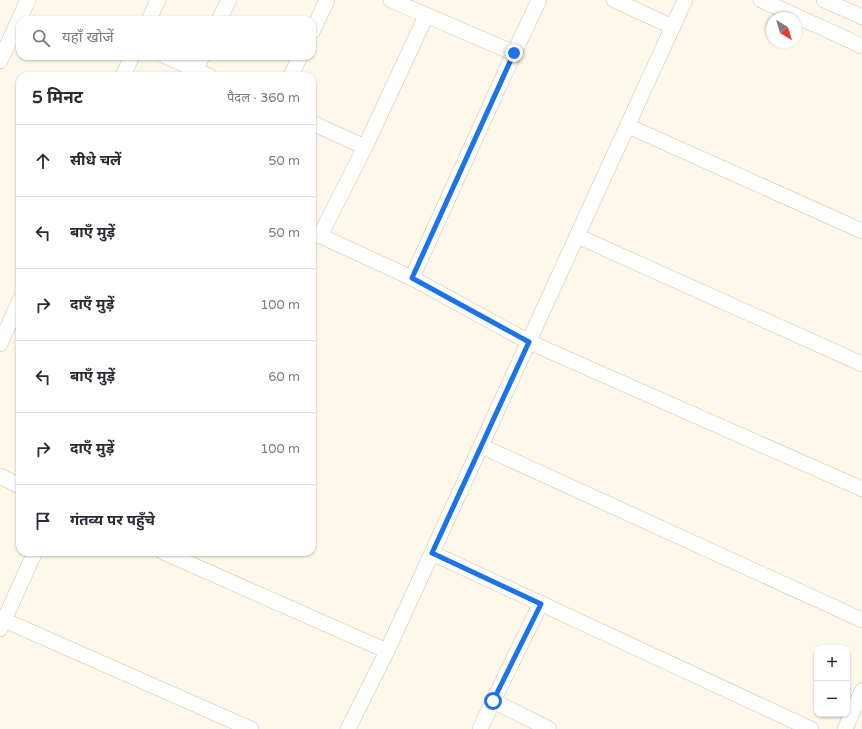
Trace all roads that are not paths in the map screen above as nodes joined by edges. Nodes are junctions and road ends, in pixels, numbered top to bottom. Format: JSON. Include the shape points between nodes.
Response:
{"nodes":[{"id":1,"x":28,"y":0,"type":"edge"},
{"id":2,"x":158,"y":0,"type":"edge"},
{"id":3,"x":228,"y":0,"type":"edge"},
{"id":4,"x":327,"y":0,"type":"edge"},
{"id":5,"x":391,"y":0,"type":"edge"},
{"id":6,"x":539,"y":0,"type":"edge"},
{"id":7,"x":614,"y":0,"type":"edge"},
{"id":8,"x":685,"y":0,"type":"edge"},
{"id":9,"x":761,"y":0,"type":"edge"},
{"id":10,"x":824,"y":0,"type":"edge"},
{"id":11,"x":21,"y":16,"type":"edge"},
{"id":12,"x":151,"y":16,"type":"edge"},
{"id":13,"x":221,"y":16,"type":"edge"},
{"id":14,"x":426,"y":16,"type":"junction"},
{"id":15,"x":862,"y":17,"type":"edge"},
{"id":16,"x":316,"y":23,"type":"edge"},
{"id":17,"x":16,"y":27,"type":"edge"},
{"id":18,"x":673,"y":27,"type":"junction"},
{"id":19,"x":862,"y":46,"type":"edge"},
{"id":20,"x":514,"y":53,"type":"junction"},
{"id":21,"x":130,"y":60,"type":"edge"},
{"id":22,"x":174,"y":60,"type":"edge"},
{"id":23,"x":202,"y":60,"type":"edge"},
{"id":24,"x":298,"y":60,"type":"edge"},
{"id":25,"x":0,"y":62,"type":"edge"},
{"id":26,"x":125,"y":72,"type":"edge"},
{"id":27,"x":200,"y":72,"type":"edge"},
{"id":28,"x":202,"y":72,"type":"edge"},
{"id":29,"x":293,"y":72,"type":"edge"},
{"id":30,"x":316,"y":125,"type":"edge"},
{"id":31,"x":628,"y":126,"type":"junction"},
{"id":32,"x":366,"y":147,"type":"junction"},
{"id":33,"x":862,"y":231,"type":"edge"},
{"id":34,"x":316,"y":234,"type":"edge"},
{"id":35,"x":577,"y":236,"type":"junction"},
{"id":36,"x":412,"y":278,"type":"junction"},
{"id":37,"x":16,"y":309,"type":"edge"},
{"id":38,"x":529,"y":342,"type":"junction"},
{"id":39,"x":0,"y":344,"type":"edge"},
{"id":40,"x":862,"y":364,"type":"edge"},
{"id":41,"x":481,"y":446,"type":"junction"},
{"id":42,"x":0,"y":476,"type":"edge"},
{"id":43,"x":16,"y":484,"type":"edge"},
{"id":44,"x":862,"y":489,"type":"edge"},
{"id":45,"x":432,"y":553,"type":"junction"},
{"id":46,"x":33,"y":556,"type":"edge"},
{"id":47,"x":172,"y":556,"type":"edge"},
{"id":48,"x":541,"y":604,"type":"junction"},
{"id":49,"x":862,"y":620,"type":"edge"},
{"id":50,"x":2,"y":625,"type":"edge"},
{"id":51,"x":387,"y":651,"type":"junction"},
{"id":52,"x":862,"y":691,"type":"edge"},
{"id":53,"x":493,"y":701,"type":"junction"},
{"id":54,"x":251,"y":729,"type":"edge"},
{"id":55,"x":348,"y":729,"type":"edge"},
{"id":56,"x":480,"y":729,"type":"edge"},
{"id":57,"x":549,"y":729,"type":"edge"},
{"id":58,"x":811,"y":729,"type":"edge"},
{"id":59,"x":845,"y":729,"type":"edge"}],
"edges":[{"from":1,"to":11,"type":"street"},
{"from":2,"to":12,"type":"street"},
{"from":3,"to":13,"type":"street"},
{"from":4,"to":16,"type":"street"},
{"from":5,"to":14,"type":"street"},
{"from":6,"to":20,"type":"street"},
{"from":7,"to":18,"type":"street"},
{"from":8,"to":18,"type":"street"},
{"from":9,"to":19,"type":"street"},
{"from":10,"to":15,"type":"street"},
{"from":14,"to":20,"type":"street"},
{"from":14,"to":32,"type":"street"},
{"from":17,"to":25,"type":"street"},
{"from":18,"to":31,"type":"street"},
{"from":20,"to":36,"type":"street"},
{"from":21,"to":26,"type":"street"},
{"from":22,"to":27,"type":"street"},
{"from":23,"to":28,"type":"street"},
{"from":24,"to":29,"type":"street"},
{"from":30,"to":32,"type":"street"},
{"from":31,"to":33,"type":"street"},
{"from":31,"to":35,"type":"street"},
{"from":32,"to":34,"type":"street"},
{"from":34,"to":36,"type":"street"},
{"from":35,"to":38,"type":"street"},
{"from":35,"to":40,"type":"street"},
{"from":36,"to":38,"type":"street"},
{"from":37,"to":39,"type":"street"},
{"from":38,"to":41,"type":"street"},
{"from":38,"to":44,"type":"street"},
{"from":41,"to":45,"type":"street"},
{"from":41,"to":49,"type":"street"},
{"from":42,"to":43,"type":"street"},
{"from":45,"to":48,"type":"street"},
{"from":45,"to":51,"type":"street"},
{"from":46,"to":50,"type":"street"},
{"from":47,"to":51,"type":"street"},
{"from":48,"to":53,"type":"street"},
{"from":48,"to":58,"type":"street"},
{"from":50,"to":54,"type":"street"},
{"from":51,"to":55,"type":"street"},
{"from":52,"to":59,"type":"street"},
{"from":53,"to":56,"type":"street"},
{"from":53,"to":57,"type":"street"}]}
